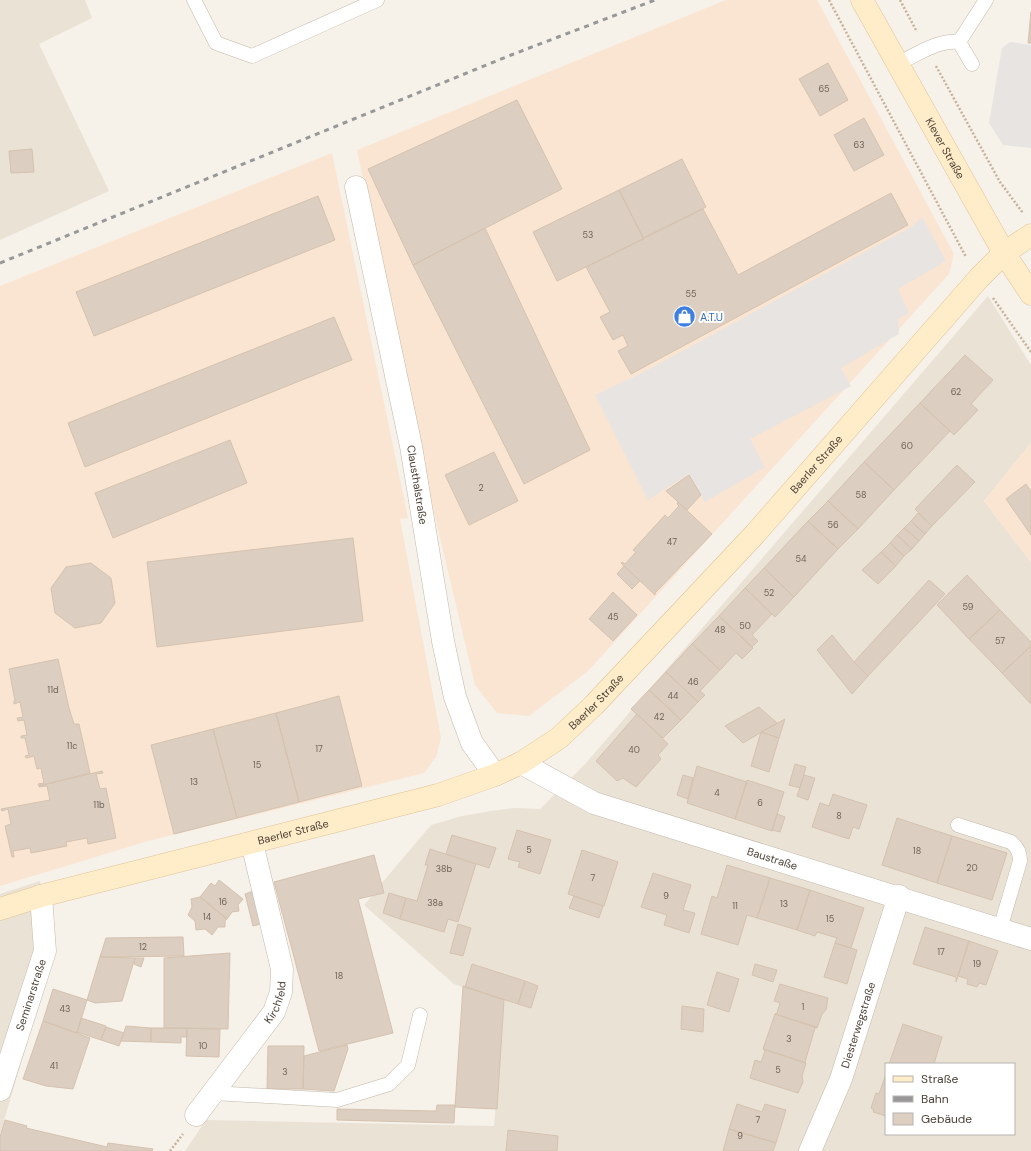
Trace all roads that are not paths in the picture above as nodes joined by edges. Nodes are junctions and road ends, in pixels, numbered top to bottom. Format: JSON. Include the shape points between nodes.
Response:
{"nodes":[{"id":1,"x":194,"y":0,"type":"edge"},
{"id":2,"x":377,"y":0,"type":"edge"},
{"id":3,"x":862,"y":0,"type":"edge"},
{"id":4,"x":986,"y":0,"type":"edge"},
{"id":5,"x":959,"y":42,"type":"junction"},
{"id":6,"x":899,"y":64,"type":"junction"},
{"id":7,"x":972,"y":64,"type":"dead end"},
{"id":8,"x":356,"y":187,"type":"dead end"},
{"id":9,"x":1029,"y":226,"type":"edge"},
{"id":10,"x":1004,"y":253,"type":"junction"},
{"id":11,"x":1031,"y":294,"type":"edge"},
{"id":12,"x":521,"y":763,"type":"junction"},
{"id":13,"x":495,"y":775,"type":"junction"},
{"id":14,"x":958,"y":825,"type":"dead end"},
{"id":15,"x":252,"y":843,"type":"junction"},
{"id":16,"x":41,"y":896,"type":"junction"},
{"id":17,"x":899,"y":896,"type":"junction"},
{"id":18,"x":0,"y":909,"type":"edge"},
{"id":19,"x":1000,"y":929,"type":"junction"},
{"id":20,"x":1031,"y":939,"type":"edge"},
{"id":21,"x":420,"y":1015,"type":"dead end"},
{"id":22,"x":0,"y":1090,"type":"edge"},
{"id":23,"x":213,"y":1093,"type":"junction"},
{"id":24,"x":196,"y":1115,"type":"dead end"},
{"id":25,"x":810,"y":1151,"type":"edge"}],
"edges":[{"from":1,"to":2,"type":"lane","via":[[216,43],[252,56]]},
{"from":3,"to":6,"type":"main road","name":"Klever Straße"},
{"from":4,"to":5,"type":"lane"},
{"from":5,"to":6,"type":"lane","via":[[951,40]]},
{"from":5,"to":7,"type":"lane"},
{"from":6,"to":10,"type":"main road","name":"Klever Straße"},
{"from":8,"to":13,"type":"street","name":"Clausthalstraße","via":[[411,446],[443,641],[455,697],[472,743]]},
{"from":9,"to":10,"type":"main road","name":"Baerler Straße"},
{"from":10,"to":11,"type":"main road","name":"Klever Straße"},
{"from":10,"to":12,"type":"main road","name":"Baerler Straße","via":[[979,278],[755,534],[644,654],[559,738]]},
{"from":12,"to":13,"type":"main road","name":"Baerler Straße"},
{"from":12,"to":17,"type":"street","name":"Baustraße","via":[[594,803]]},
{"from":13,"to":15,"type":"main road","name":"Baerler Straße","via":[[438,795]]},
{"from":14,"to":19,"type":"lane","via":[[1011,842],[1020,854]]},
{"from":15,"to":16,"type":"main road","name":"Baerler Straße"},
{"from":15,"to":23,"type":"street","name":"Kirchfeld","via":[[282,969],[281,992],[274,1012]]},
{"from":16,"to":18,"type":"main road","name":"Baerler Straße"},
{"from":16,"to":22,"type":"street","name":"Seminarstraße","via":[[45,951]]},
{"from":17,"to":19,"type":"street","name":"Baustraße"},
{"from":17,"to":25,"type":"street","name":"Diesterwegstraße","via":[[841,1079]]},
{"from":19,"to":20,"type":"street","name":"Baustraße"},
{"from":21,"to":23,"type":"lane","via":[[408,1065],[389,1084],[337,1100]]},
{"from":23,"to":24,"type":"street","name":"Kirchfeld"}]}
